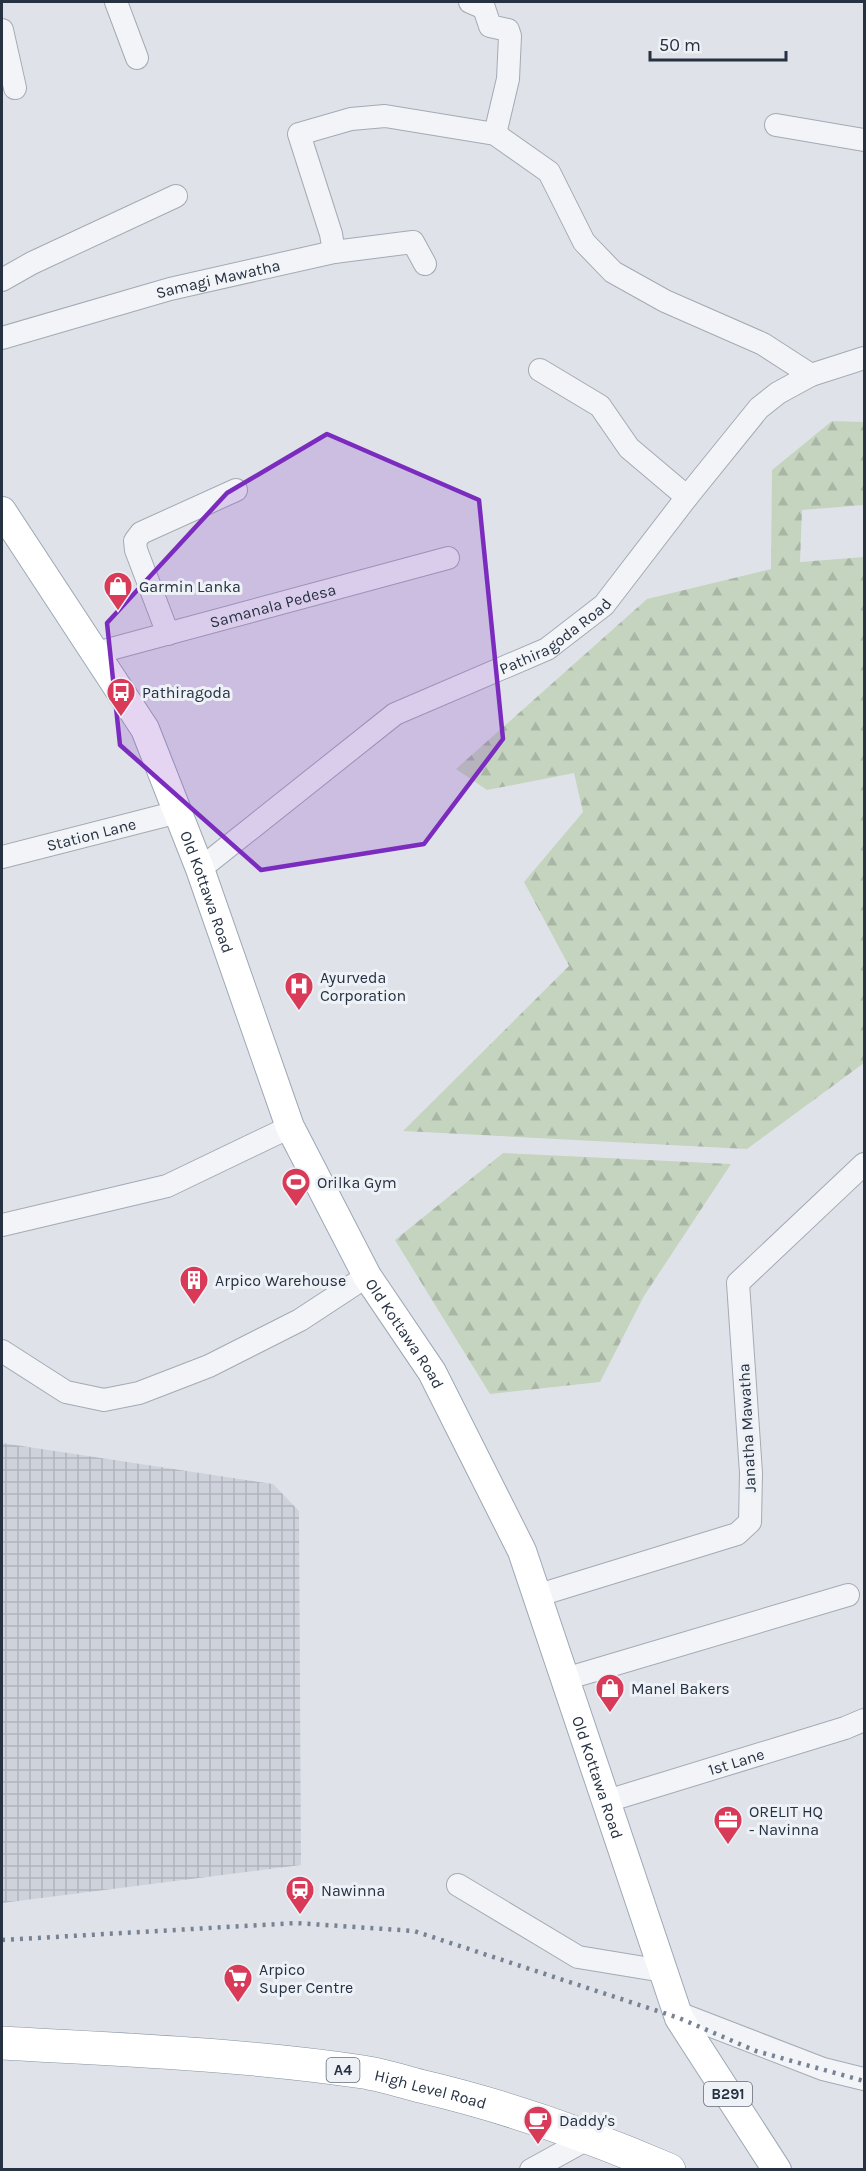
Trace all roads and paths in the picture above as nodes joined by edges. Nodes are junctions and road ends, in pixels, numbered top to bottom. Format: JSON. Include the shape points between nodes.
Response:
{"nodes":[{"id":1,"x":117,"y":2,"type":"edge"},
{"id":2,"x":470,"y":2,"type":"edge"},
{"id":3,"x":2,"y":30,"type":"edge"},
{"id":4,"x":137,"y":58,"type":"dead end"},
{"id":5,"x":15,"y":88,"type":"dead end"},
{"id":6,"x":776,"y":125,"type":"dead end"},
{"id":7,"x":495,"y":134,"type":"junction"},
{"id":8,"x":864,"y":140,"type":"edge"},
{"id":9,"x":176,"y":196,"type":"dead end"},
{"id":10,"x":334,"y":252,"type":"junction"},
{"id":11,"x":425,"y":264,"type":"dead end"},
{"id":12,"x":2,"y":280,"type":"edge"},
{"id":13,"x":2,"y":338,"type":"edge"},
{"id":14,"x":864,"y":358,"type":"edge"},
{"id":15,"x":540,"y":370,"type":"dead end"},
{"id":16,"x":811,"y":375,"type":"junction"},
{"id":17,"x":236,"y":489,"type":"dead end"},
{"id":18,"x":687,"y":497,"type":"junction"},
{"id":19,"x":2,"y":511,"type":"edge"},
{"id":20,"x":448,"y":558,"type":"dead end"},
{"id":21,"x":168,"y":634,"type":"junction"},
{"id":22,"x":96,"y":653,"type":"junction"},
{"id":23,"x":178,"y":812,"type":"junction"},
{"id":24,"x":2,"y":856,"type":"edge"},
{"id":25,"x":200,"y":868,"type":"junction"},
{"id":26,"x":290,"y":1127,"type":"junction"},
{"id":27,"x":864,"y":1164,"type":"edge"},
{"id":28,"x":2,"y":1225,"type":"edge"},
{"id":29,"x":368,"y":1276,"type":"junction"},
{"id":30,"x":2,"y":1351,"type":"edge"},
{"id":31,"x":538,"y":1595,"type":"junction"},
{"id":32,"x":848,"y":1595,"type":"dead end"},
{"id":33,"x":565,"y":1679,"type":"junction"},
{"id":34,"x":864,"y":1720,"type":"edge"},
{"id":35,"x":608,"y":1801,"type":"junction"},
{"id":36,"x":458,"y":1885,"type":"dead end"},
{"id":37,"x":663,"y":1971,"type":"junction"},
{"id":38,"x":678,"y":2013,"type":"junction"},
{"id":39,"x":2,"y":2043,"type":"edge"},
{"id":40,"x":864,"y":2079,"type":"edge"},
{"id":41,"x":591,"y":2137,"type":"junction"},
{"id":42,"x":531,"y":2169,"type":"edge"},
{"id":43,"x":669,"y":2169,"type":"edge"},
{"id":44,"x":777,"y":2169,"type":"edge"}],
"edges":[{"from":1,"to":4,"type":"street"},
{"from":2,"to":7,"type":"street","via":[[484,8],[490,26],[508,30],[510,36],[508,78]]},
{"from":3,"to":5,"type":"street"},
{"from":6,"to":8,"type":"street"},
{"from":7,"to":10,"type":"street","via":[[385,116],[351,119],[299,134]]},
{"from":7,"to":16,"type":"street","via":[[549,172],[584,242],[613,272],[665,302],[764,344]]},
{"from":9,"to":12,"type":"street"},
{"from":10,"to":11,"type":"street","name":"Samagi Mawatha","via":[[413,242]]},
{"from":10,"to":13,"type":"street","name":"Samagi Mawatha","via":[[170,289]]},
{"from":14,"to":16,"type":"street","name":"Pathiragoda Road"},
{"from":15,"to":18,"type":"street","via":[[600,406],[628,448]]},
{"from":16,"to":18,"type":"street","name":"Pathiragoda Road","via":[[759,408]]},
{"from":17,"to":21,"type":"street","via":[[141,533],[135,541]]},
{"from":18,"to":25,"type":"street","name":"Pathiragoda Road","via":[[604,605],[547,649],[395,714]]},
{"from":19,"to":22,"type":"main road","name":"Old Kottawa Road","number":"B291"},
{"from":20,"to":21,"type":"street","name":"Samanala Pedesa"},
{"from":21,"to":22,"type":"street","name":"Samanala Pedesa"},
{"from":22,"to":23,"type":"main road","name":"Old Kottawa Road","number":"B291","via":[[145,729]]},
{"from":23,"to":24,"type":"street","name":"Station Lane"},
{"from":23,"to":25,"type":"main road","name":"Old Kottawa Road","number":"B291"},
{"from":25,"to":26,"type":"main road","name":"Old Kottawa Road","number":"B291"},
{"from":26,"to":28,"type":"street","via":[[167,1186]]},
{"from":26,"to":29,"type":"main road","name":"Old Kottawa Road","number":"B291"},
{"from":27,"to":31,"type":"street","name":"Janatha Mawatha","via":[[738,1283],[751,1473],[750,1522],[737,1534]]},
{"from":29,"to":30,"type":"street","via":[[300,1320],[209,1366],[139,1393],[104,1400],[66,1392]]},
{"from":29,"to":31,"type":"main road","name":"Old Kottawa Road","number":"B291","via":[[432,1372],[522,1551]]},
{"from":31,"to":33,"type":"main road","name":"Old Kottawa Road","number":"B291"},
{"from":32,"to":33,"type":"street"},
{"from":33,"to":35,"type":"main road","name":"Old Kottawa Road","number":"B291"},
{"from":34,"to":35,"type":"street","name":"1st Lane"},
{"from":35,"to":37,"type":"main road","name":"Old Kottawa Road","number":"B291"},
{"from":36,"to":37,"type":"street","via":[[578,1957]]},
{"from":37,"to":38,"type":"main road","name":"Old Kottawa Road","number":"B291"},
{"from":38,"to":40,"type":"street","via":[[823,2070]]},
{"from":38,"to":44,"type":"main road","name":"Old Kottawa Road","number":"B291"},
{"from":39,"to":41,"type":"highway","name":"High Level Road","number":"A4","via":[[208,2055],[364,2073],[458,2095]]},
{"from":41,"to":42,"type":"street"},
{"from":41,"to":43,"type":"highway","name":"High Level Road","number":"A4"}]}
